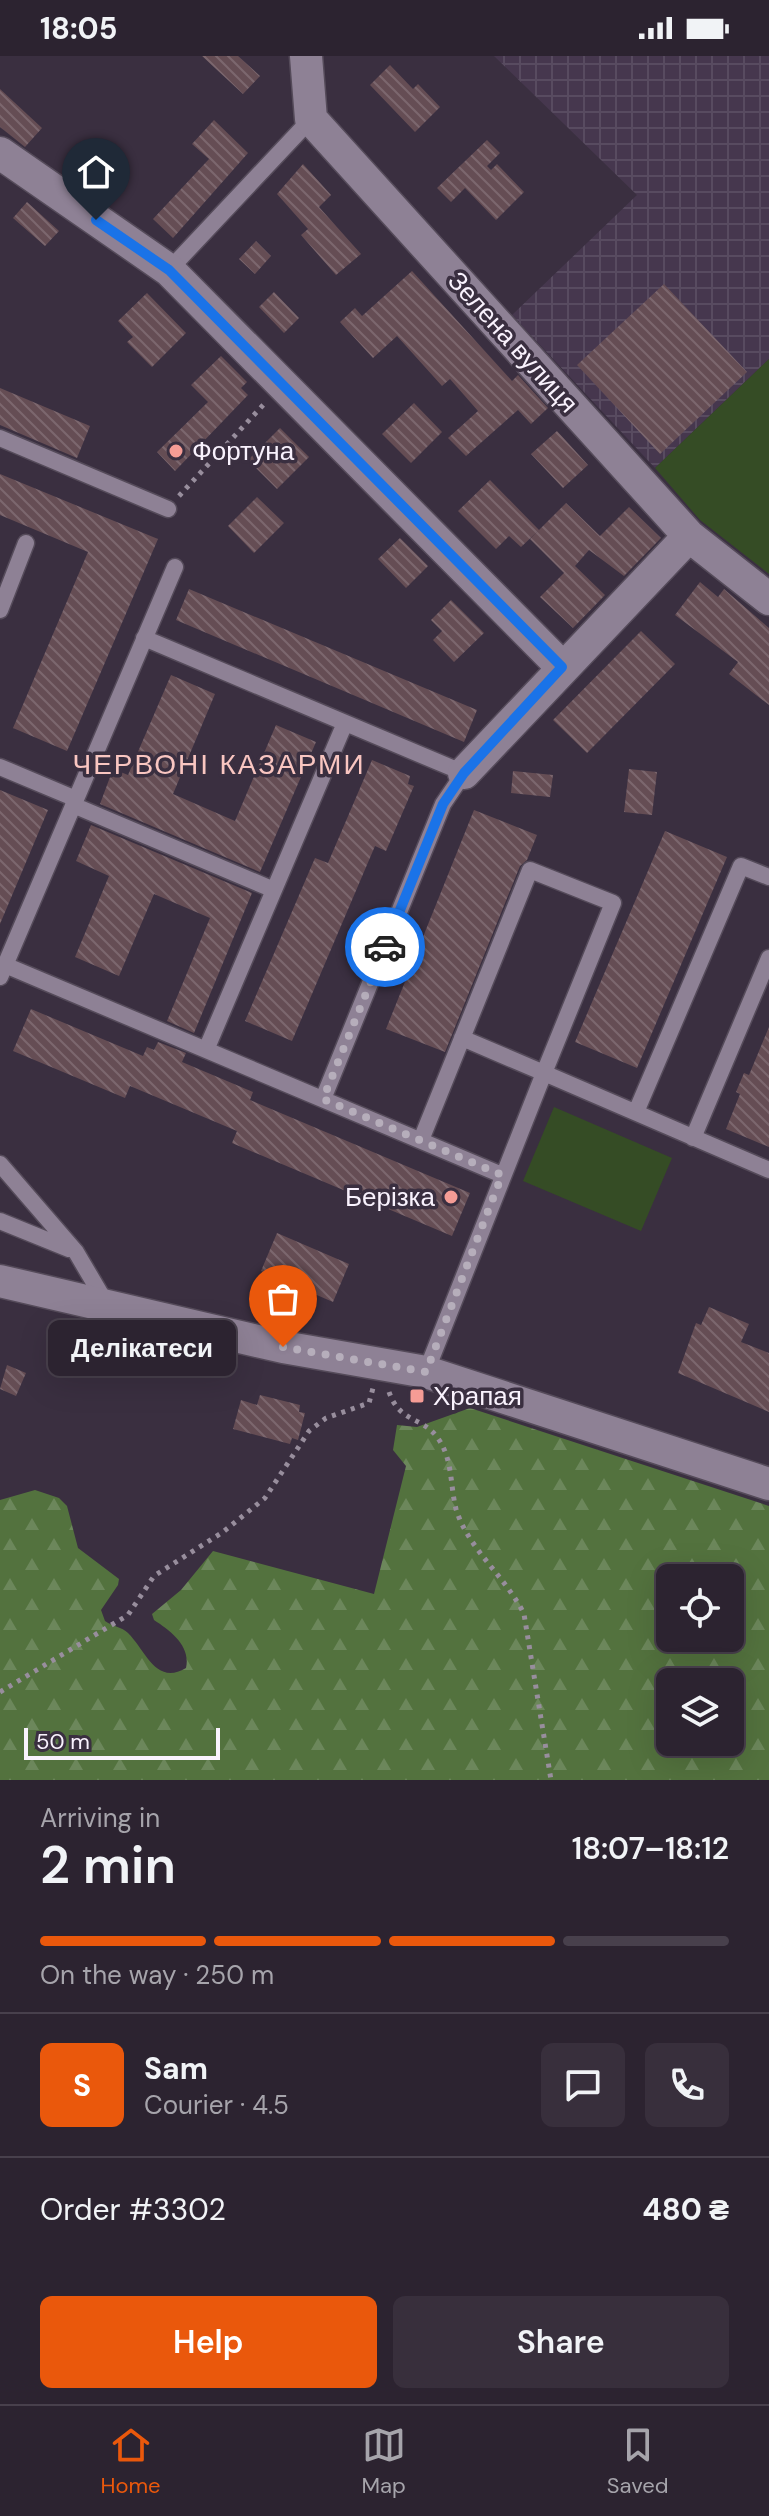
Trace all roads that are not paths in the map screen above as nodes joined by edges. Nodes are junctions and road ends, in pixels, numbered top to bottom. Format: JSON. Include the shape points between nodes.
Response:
{"nodes":[{"id":1,"x":306,"y":56,"type":"edge"},
{"id":2,"x":311,"y":119,"type":"junction"},
{"id":3,"x":0,"y":153,"type":"edge"},
{"id":4,"x":169,"y":270,"type":"junction"},
{"id":5,"x":0,"y":438,"type":"edge"},
{"id":6,"x":168,"y":509,"type":"road end"},
{"id":7,"x":689,"y":536,"type":"junction"},
{"id":8,"x":26,"y":543,"type":"dead end"},
{"id":9,"x":175,"y":567,"type":"dead end"},
{"id":10,"x":769,"y":599,"type":"edge"},
{"id":11,"x":0,"y":610,"type":"edge"},
{"id":12,"x":144,"y":638,"type":"junction"},
{"id":13,"x":562,"y":667,"type":"junction"},
{"id":14,"x":345,"y":723,"type":"junction"},
{"id":15,"x":0,"y":767,"type":"edge"},
{"id":16,"x":464,"y":773,"type":"junction"},
{"id":17,"x":74,"y":802,"type":"junction"},
{"id":18,"x":769,"y":877,"type":"edge"},
{"id":19,"x":274,"y":890,"type":"junction"},
{"id":20,"x":769,"y":958,"type":"edge"},
{"id":21,"x":3,"y":971,"type":"edge"},
{"id":22,"x":462,"y":1038,"type":"junction"},
{"id":23,"x":206,"y":1050,"type":"junction"},
{"id":24,"x":544,"y":1073,"type":"junction"},
{"id":25,"x":323,"y":1099,"type":"junction"},
{"id":26,"x":636,"y":1112,"type":"junction"},
{"id":27,"x":693,"y":1138,"type":"junction"},
{"id":28,"x":421,"y":1140,"type":"junction"},
{"id":29,"x":0,"y":1164,"type":"edge"},
{"id":30,"x":769,"y":1170,"type":"edge"},
{"id":31,"x":502,"y":1175,"type":"junction"},
{"id":32,"x":0,"y":1221,"type":"edge"},
{"id":33,"x":76,"y":1252,"type":"junction"},
{"id":34,"x":0,"y":1281,"type":"edge"},
{"id":35,"x":107,"y":1304,"type":"junction"},
{"id":36,"x":426,"y":1372,"type":"junction"},
{"id":37,"x":769,"y":1484,"type":"edge"}],
"edges":[{"from":1,"to":2,"type":"street"},
{"from":2,"to":4,"type":"lane"},
{"from":2,"to":7,"type":"street","name":"Зелена вулиця"},
{"from":3,"to":4,"type":"street"},
{"from":4,"to":13,"type":"street"},
{"from":5,"to":6,"type":"lane"},
{"from":7,"to":10,"type":"street","name":"Зелена вулиця"},
{"from":7,"to":13,"type":"street"},
{"from":8,"to":11,"type":"lane"},
{"from":9,"to":12,"type":"lane"},
{"from":12,"to":14,"type":"lane"},
{"from":12,"to":17,"type":"lane"},
{"from":13,"to":16,"type":"street"},
{"from":14,"to":16,"type":"lane"},
{"from":14,"to":19,"type":"lane"},
{"from":15,"to":17,"type":"lane"},
{"from":16,"to":25,"type":"lane","via":[[443,804]]},
{"from":17,"to":19,"type":"lane"},
{"from":17,"to":21,"type":"lane"},
{"from":18,"to":26,"type":"lane","via":[[741,866]]},
{"from":19,"to":23,"type":"lane"},
{"from":20,"to":27,"type":"lane"},
{"from":21,"to":23,"type":"lane"},
{"from":22,"to":24,"type":"lane"},
{"from":22,"to":24,"type":"lane","via":[[530,870],[613,903]]},
{"from":22,"to":28,"type":"lane"},
{"from":23,"to":25,"type":"lane"},
{"from":24,"to":26,"type":"lane"},
{"from":24,"to":31,"type":"lane"},
{"from":25,"to":28,"type":"lane"},
{"from":26,"to":27,"type":"lane"},
{"from":27,"to":30,"type":"lane"},
{"from":28,"to":31,"type":"lane"},
{"from":29,"to":33,"type":"lane"},
{"from":31,"to":36,"type":"lane"},
{"from":32,"to":33,"type":"lane"},
{"from":33,"to":35,"type":"lane"},
{"from":34,"to":35,"type":"street"},
{"from":35,"to":36,"type":"street","via":[[283,1347]]},
{"from":36,"to":37,"type":"street"}]}
